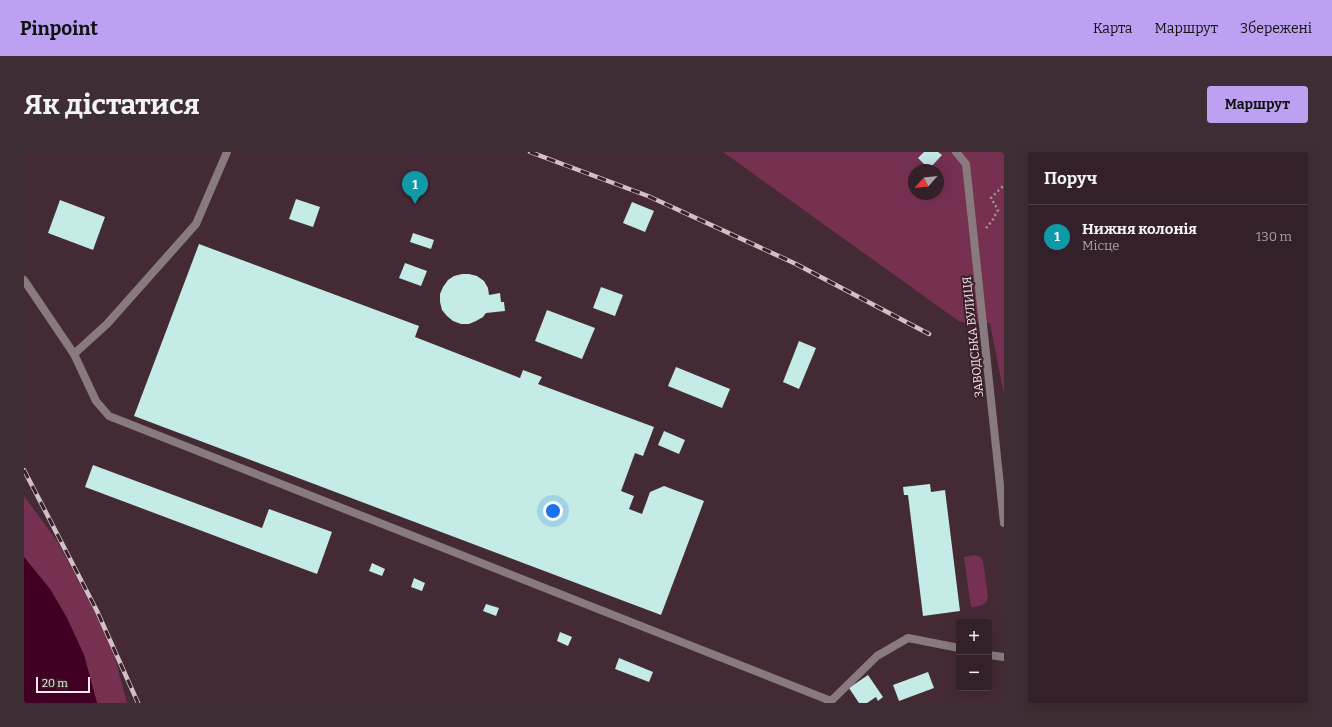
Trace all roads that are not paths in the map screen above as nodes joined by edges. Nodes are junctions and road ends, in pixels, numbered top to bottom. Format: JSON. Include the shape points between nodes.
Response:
{"nodes":[{"id":1,"x":227,"y":152,"type":"edge"},
{"id":2,"x":956,"y":152,"type":"edge"},
{"id":3,"x":24,"y":280,"type":"edge"},
{"id":4,"x":74,"y":354,"type":"junction"},
{"id":5,"x":1004,"y":523,"type":"edge"},
{"id":6,"x":956,"y":647,"type":"edge"},
{"id":7,"x":992,"y":655,"type":"edge"},
{"id":8,"x":1004,"y":657,"type":"edge"},
{"id":9,"x":829,"y":702,"type":"edge"}],
"edges":[{"from":1,"to":4,"type":"street","via":[[196,224],[107,324]]},
{"from":2,"to":5,"type":"street","name":"ЗАВОДСЬКА ВУЛИЦЯ","via":[[966,164]]},
{"from":3,"to":4,"type":"street"},
{"from":4,"to":9,"type":"street","via":[[96,401],[109,416]]},
{"from":6,"to":9,"type":"street","via":[[908,638],[877,656]]},
{"from":7,"to":8,"type":"street"}]}
